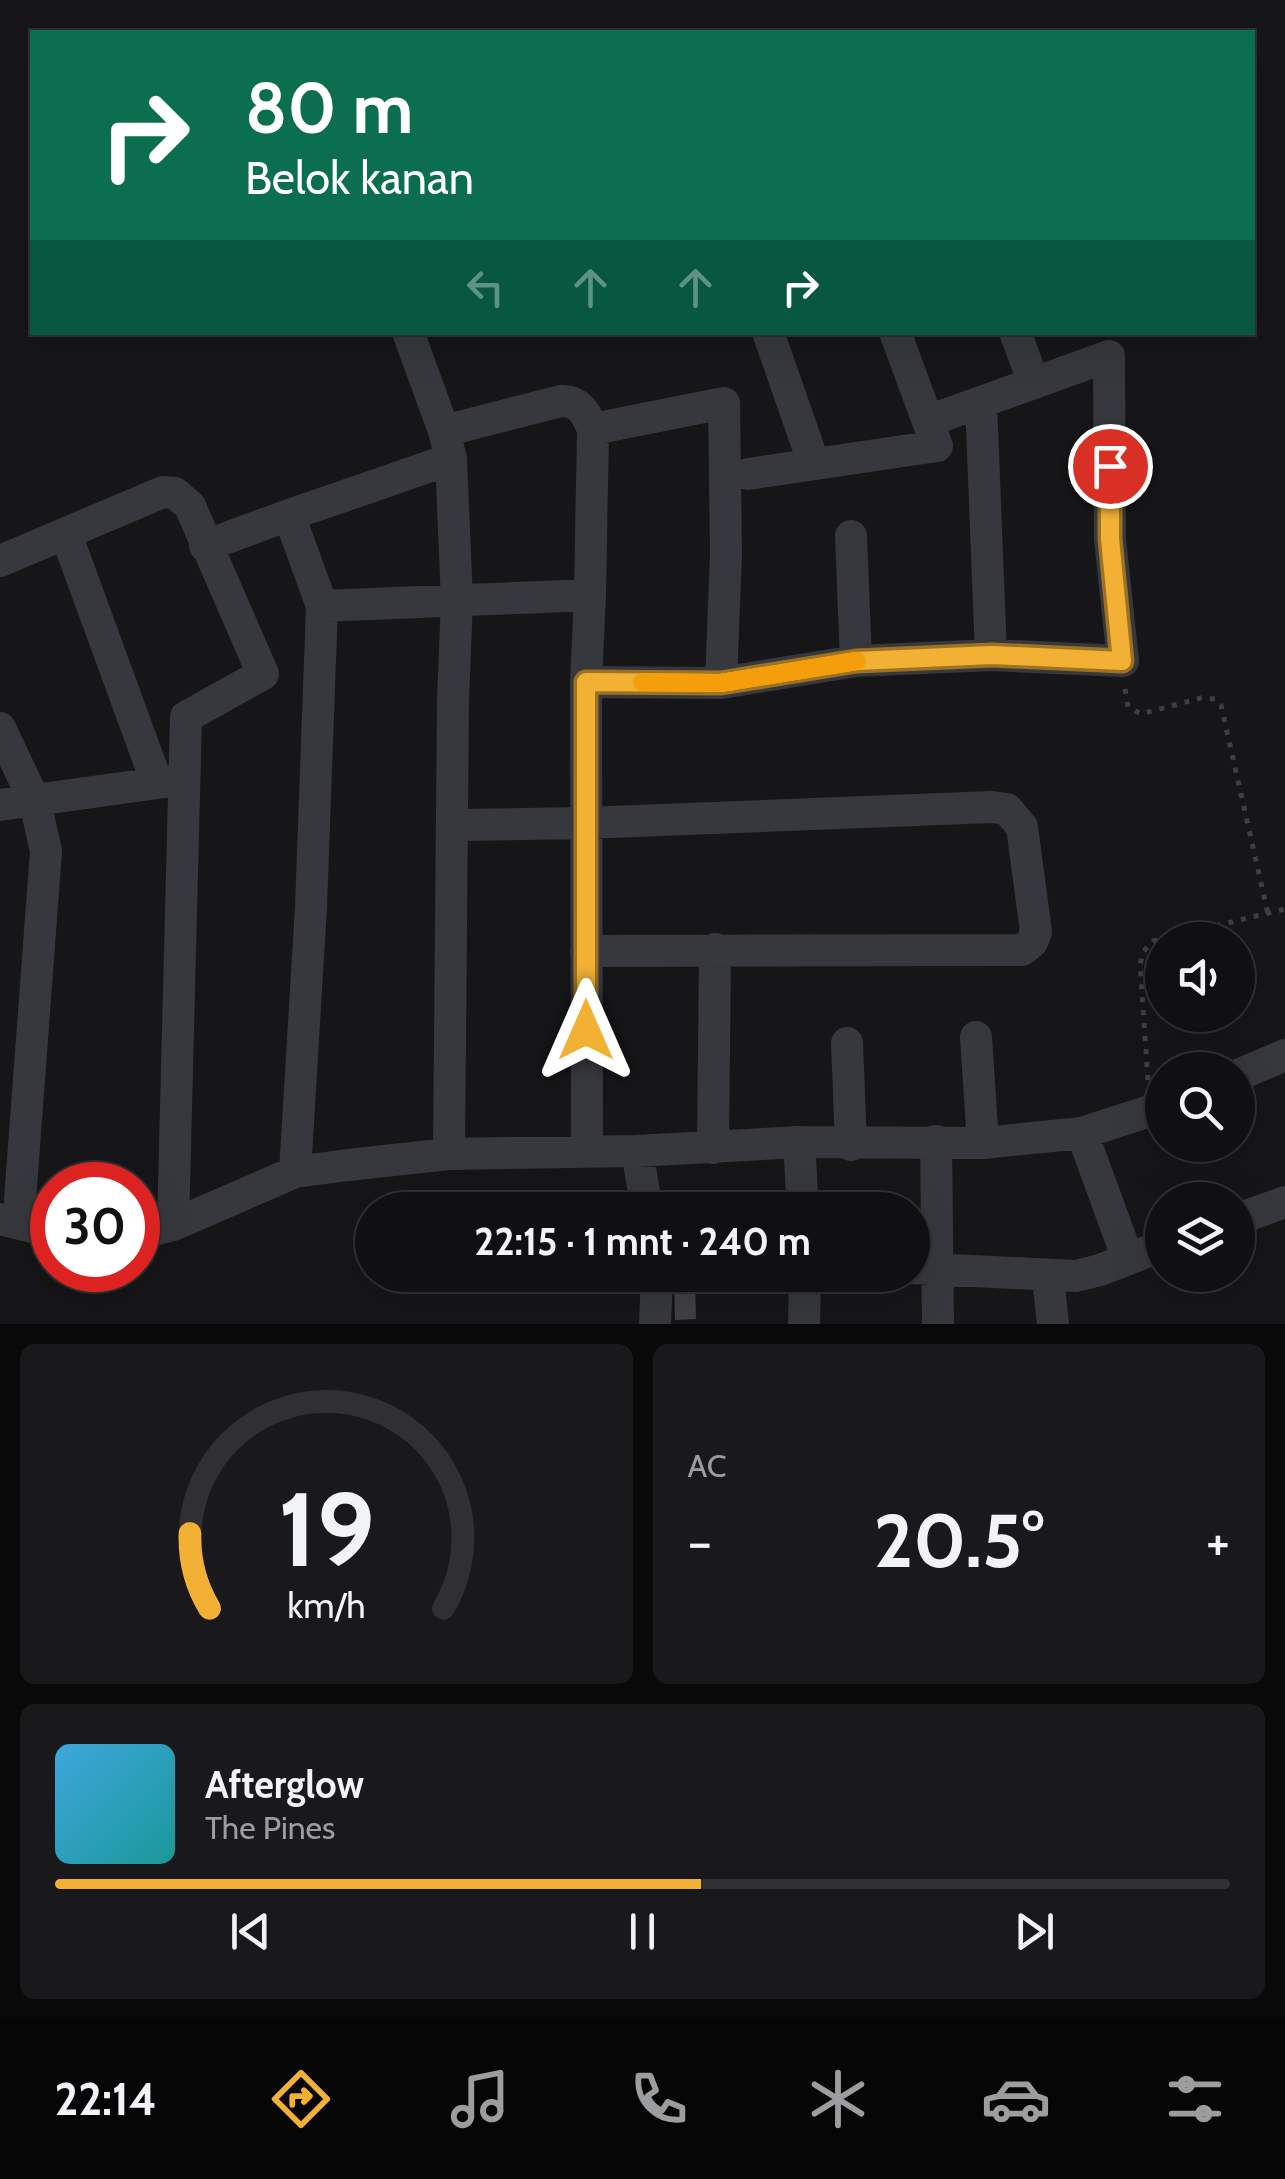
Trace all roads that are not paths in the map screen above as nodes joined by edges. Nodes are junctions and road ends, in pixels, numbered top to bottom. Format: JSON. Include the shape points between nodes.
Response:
{"nodes":[{"id":1,"x":409,"y":335,"type":"edge"},
{"id":2,"x":769,"y":335,"type":"edge"},
{"id":3,"x":896,"y":335,"type":"edge"},
{"id":4,"x":1016,"y":335,"type":"edge"},
{"id":5,"x":1034,"y":383,"type":"junction"},
{"id":6,"x":982,"y":402,"type":"junction"},
{"id":7,"x":928,"y":422,"type":"junction"},
{"id":8,"x":593,"y":428,"type":"junction"},
{"id":9,"x":448,"y":445,"type":"junction"},
{"id":10,"x":814,"y":464,"type":"junction"},
{"id":11,"x":748,"y":474,"type":"dead end"},
{"id":12,"x":289,"y":515,"type":"junction"},
{"id":13,"x":66,"y":534,"type":"junction"},
{"id":14,"x":852,"y":536,"type":"dead end"},
{"id":15,"x":205,"y":546,"type":"junction"},
{"id":16,"x":0,"y":561,"type":"edge"},
{"id":17,"x":590,"y":595,"type":"junction"},
{"id":18,"x":457,"y":600,"type":"junction"},
{"id":19,"x":322,"y":606,"type":"junction"},
{"id":20,"x":992,"y":655,"type":"junction"},
{"id":21,"x":856,"y":661,"type":"junction"},
{"id":22,"x":320,"y":671,"type":"junction"},
{"id":23,"x":262,"y":674,"type":"junction"},
{"id":24,"x":586,"y":682,"type":"junction"},
{"id":25,"x":721,"y":683,"type":"junction"},
{"id":26,"x":186,"y":717,"type":"junction"},
{"id":27,"x":136,"y":726,"type":"junction"},
{"id":28,"x":0,"y":728,"type":"edge"},
{"id":29,"x":171,"y":781,"type":"junction"},
{"id":30,"x":35,"y":802,"type":"junction"},
{"id":31,"x":0,"y":806,"type":"edge"},
{"id":32,"x":586,"y":823,"type":"junction"},
{"id":33,"x":454,"y":825,"type":"junction"},
{"id":34,"x":715,"y":949,"type":"junction"},
{"id":35,"x":586,"y":951,"type":"junction"},
{"id":36,"x":976,"y":1037,"type":"dead end"},
{"id":37,"x":847,"y":1043,"type":"dead end"},
{"id":38,"x":1285,"y":1054,"type":"edge"},
{"id":39,"x":1255,"y":1067,"type":"edge"},
{"id":40,"x":1145,"y":1113,"type":"edge"},
{"id":41,"x":1082,"y":1133,"type":"junction"},
{"id":42,"x":0,"y":1141,"type":"edge"},
{"id":43,"x":799,"y":1142,"type":"junction"},
{"id":44,"x":936,"y":1142,"type":"junction"},
{"id":45,"x":983,"y":1143,"type":"junction"},
{"id":46,"x":850,"y":1145,"type":"junction"},
{"id":47,"x":712,"y":1148,"type":"junction"},
{"id":48,"x":586,"y":1150,"type":"junction"},
{"id":49,"x":637,"y":1151,"type":"junction"},
{"id":50,"x":449,"y":1154,"type":"junction"},
{"id":51,"x":295,"y":1172,"type":"junction"},
{"id":52,"x":644,"y":1192,"type":"edge"},
{"id":53,"x":802,"y":1192,"type":"edge"},
{"id":54,"x":1285,"y":1202,"type":"edge"},
{"id":55,"x":930,"y":1212,"type":"edge"},
{"id":56,"x":1255,"y":1213,"type":"edge"},
{"id":57,"x":24,"y":1219,"type":"edge"},
{"id":58,"x":172,"y":1224,"type":"junction"},
{"id":59,"x":160,"y":1228,"type":"edge"},
{"id":60,"x":1145,"y":1252,"type":"edge"},
{"id":61,"x":1128,"y":1259,"type":"junction"},
{"id":62,"x":930,"y":1270,"type":"edge"},
{"id":63,"x":1048,"y":1277,"type":"junction"},
{"id":64,"x":930,"y":1291,"type":"edge"},
{"id":65,"x":656,"y":1292,"type":"edge"},
{"id":66,"x":805,"y":1292,"type":"edge"},
{"id":67,"x":655,"y":1324,"type":"edge"},
{"id":68,"x":804,"y":1324,"type":"edge"},
{"id":69,"x":938,"y":1324,"type":"edge"},
{"id":70,"x":1053,"y":1324,"type":"edge"}],
"edges":[{"from":1,"to":9,"type":"street"},
{"from":2,"to":10,"type":"street"},
{"from":3,"to":7,"type":"street"},
{"from":4,"to":5,"type":"street"},
{"from":5,"to":6,"type":"street"},
{"from":5,"to":20,"type":"street","via":[[1108,356],[1110,539],[1122,661]]},
{"from":6,"to":7,"type":"street"},
{"from":6,"to":20,"type":"street"},
{"from":7,"to":10,"type":"street","via":[[937,446]]},
{"from":8,"to":9,"type":"street","via":[[569,400]]},
{"from":8,"to":17,"type":"street"},
{"from":8,"to":25,"type":"street","via":[[724,402]]},
{"from":9,"to":12,"type":"street"},
{"from":9,"to":18,"type":"street"},
{"from":10,"to":11,"type":"street"},
{"from":12,"to":15,"type":"street"},
{"from":12,"to":19,"type":"street"},
{"from":13,"to":15,"type":"street","via":[[167,491],[188,501]]},
{"from":13,"to":16,"type":"street"},
{"from":13,"to":27,"type":"street"},
{"from":14,"to":21,"type":"street"},
{"from":15,"to":23,"type":"street"},
{"from":17,"to":18,"type":"street"},
{"from":17,"to":24,"type":"street"},
{"from":18,"to":19,"type":"street"},
{"from":18,"to":33,"type":"street"},
{"from":19,"to":22,"type":"street"},
{"from":20,"to":21,"type":"street"},
{"from":21,"to":25,"type":"street"},
{"from":22,"to":23,"type":"street"},
{"from":22,"to":51,"type":"street"},
{"from":23,"to":26,"type":"street"},
{"from":24,"to":25,"type":"street"},
{"from":24,"to":32,"type":"street"},
{"from":26,"to":27,"type":"street"},
{"from":26,"to":29,"type":"street"},
{"from":27,"to":29,"type":"street"},
{"from":28,"to":30,"type":"street"},
{"from":29,"to":30,"type":"street"},
{"from":29,"to":58,"type":"street"},
{"from":30,"to":31,"type":"street"},
{"from":30,"to":57,"type":"street","via":[[46,850]]},
{"from":32,"to":33,"type":"street"},
{"from":32,"to":34,"type":"street","via":[[992,807],[1007,809],[1022,827],[1036,932],[1022,950]]},
{"from":32,"to":35,"type":"street"},
{"from":33,"to":50,"type":"street"},
{"from":34,"to":35,"type":"street"},
{"from":34,"to":47,"type":"street"},
{"from":35,"to":48,"type":"street"},
{"from":36,"to":45,"type":"street"},
{"from":37,"to":46,"type":"street"},
{"from":38,"to":39,"type":"street"},
{"from":40,"to":41,"type":"street"},
{"from":41,"to":45,"type":"street"},
{"from":41,"to":61,"type":"street"},
{"from":42,"to":57,"type":"street"},
{"from":43,"to":46,"type":"street"},
{"from":43,"to":47,"type":"street"},
{"from":43,"to":53,"type":"street"},
{"from":44,"to":45,"type":"street"},
{"from":44,"to":46,"type":"street"},
{"from":44,"to":55,"type":"street"},
{"from":47,"to":49,"type":"street"},
{"from":48,"to":49,"type":"street"},
{"from":48,"to":50,"type":"street"},
{"from":49,"to":52,"type":"street"},
{"from":50,"to":51,"type":"street"},
{"from":51,"to":58,"type":"street"},
{"from":54,"to":56,"type":"street"},
{"from":58,"to":59,"type":"street"},
{"from":60,"to":61,"type":"street"},
{"from":61,"to":63,"type":"street","via":[[1087,1274]]},
{"from":62,"to":63,"type":"street"},
{"from":63,"to":70,"type":"street"},
{"from":64,"to":69,"type":"street"},
{"from":65,"to":67,"type":"street"},
{"from":66,"to":68,"type":"street"}]}
